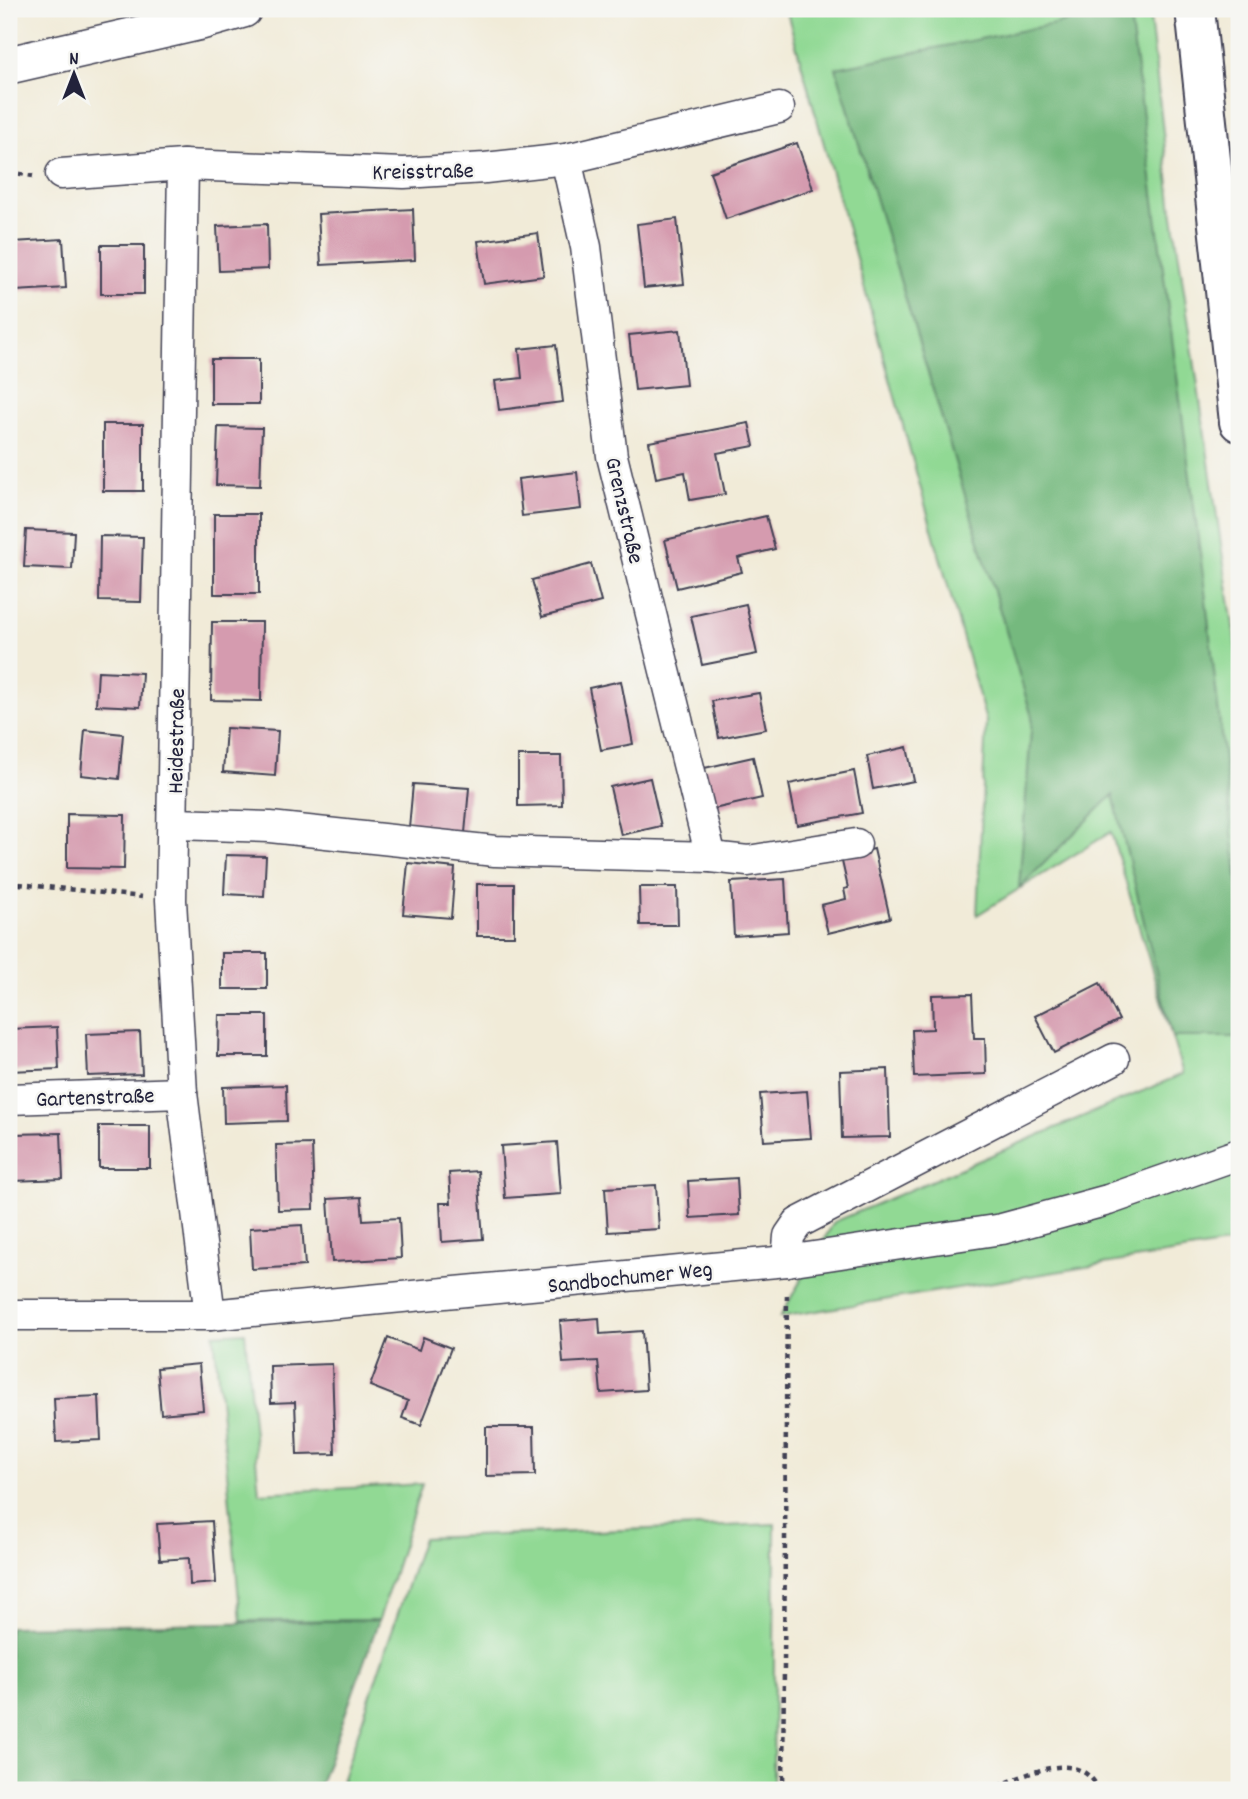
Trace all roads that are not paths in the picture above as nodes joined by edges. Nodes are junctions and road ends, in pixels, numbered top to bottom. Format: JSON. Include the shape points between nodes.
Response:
{"nodes":[{"id":1,"x":243,"y":9,"type":"edge"},
{"id":2,"x":1195,"y":9,"type":"edge"},
{"id":3,"x":9,"y":65,"type":"edge"},
{"id":4,"x":779,"y":108,"type":"dead end"},
{"id":5,"x":566,"y":159,"type":"junction"},
{"id":6,"x":183,"y":165,"type":"junction"},
{"id":7,"x":61,"y":174,"type":"dead end"},
{"id":8,"x":1239,"y":422,"type":"edge"},
{"id":9,"x":174,"y":824,"type":"junction"},
{"id":10,"x":856,"y":844,"type":"dead end"},
{"id":11,"x":711,"y":857,"type":"junction"},
{"id":12,"x":1114,"y":1059,"type":"dead end"},
{"id":13,"x":182,"y":1093,"type":"junction"},
{"id":14,"x":9,"y":1099,"type":"edge"},
{"id":15,"x":1239,"y":1154,"type":"edge"},
{"id":16,"x":787,"y":1261,"type":"junction"},
{"id":17,"x":9,"y":1315,"type":"edge"},
{"id":18,"x":210,"y":1315,"type":"junction"}],
"edges":[{"from":1,"to":3,"type":"main road"},
{"from":2,"to":8,"type":"highway"},
{"from":4,"to":5,"type":"street","name":"Kreisstraße"},
{"from":5,"to":6,"type":"street","name":"Kreisstraße","via":[[404,173]]},
{"from":5,"to":11,"type":"street","name":"Grenzstraße","via":[[586,247],[612,456]]},
{"from":6,"to":7,"type":"street","name":"Kreisstraße"},
{"from":6,"to":9,"type":"street","name":"Heidestraße"},
{"from":9,"to":11,"type":"street","via":[[270,827],[495,851]]},
{"from":9,"to":13,"type":"street","name":"Heidestraße","via":[[171,900]]},
{"from":10,"to":11,"type":"street","via":[[748,861]]},
{"from":12,"to":16,"type":"street","via":[[797,1223],[789,1237]]},
{"from":13,"to":14,"type":"street","name":"Gartenstraße"},
{"from":13,"to":18,"type":"street","name":"Heidestraße"},
{"from":15,"to":16,"type":"street","name":"Sandbochumer Weg","via":[[1108,1200],[1002,1229]]},
{"from":16,"to":18,"type":"street","name":"Sandbochumer Weg"},
{"from":17,"to":18,"type":"street","name":"Sandbochumer Weg"}]}
